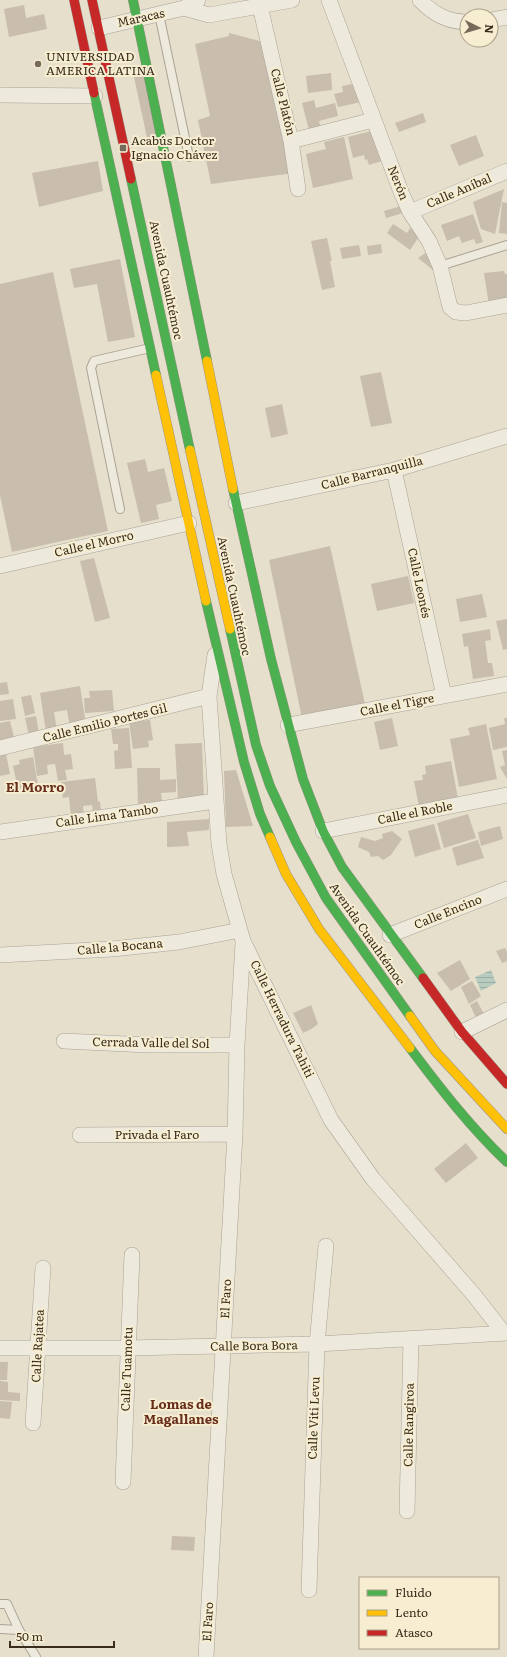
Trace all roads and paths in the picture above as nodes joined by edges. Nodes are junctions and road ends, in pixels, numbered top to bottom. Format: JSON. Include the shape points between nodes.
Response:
{"nodes":[{"id":1,"x":74,"y":0,"type":"edge"},
{"id":2,"x":92,"y":0,"type":"edge"},
{"id":3,"x":133,"y":0,"type":"edge"},
{"id":4,"x":198,"y":0,"type":"edge"},
{"id":5,"x":292,"y":0,"type":"edge"},
{"id":6,"x":329,"y":0,"type":"edge"},
{"id":7,"x":420,"y":0,"type":"edge"},
{"id":8,"x":260,"y":6,"type":"junction"},
{"id":9,"x":184,"y":8,"type":"junction"},
{"id":10,"x":159,"y":14,"type":"junction"},
{"id":11,"x":138,"y":20,"type":"junction"},
{"id":12,"x":459,"y":21,"type":"edge"},
{"id":13,"x":107,"y":26,"type":"junction"},
{"id":14,"x":0,"y":95,"type":"edge"},
{"id":15,"x":96,"y":96,"type":"junction"},
{"id":16,"x":373,"y":120,"type":"junction"},
{"id":17,"x":291,"y":141,"type":"junction"},
{"id":18,"x":189,"y":157,"type":"dead end"},
{"id":19,"x":507,"y":171,"type":"edge"},
{"id":20,"x":298,"y":188,"type":"dead end"},
{"id":21,"x":410,"y":212,"type":"junction"},
{"id":22,"x":507,"y":245,"type":"edge"},
{"id":23,"x":440,"y":266,"type":"junction"},
{"id":24,"x":507,"y":305,"type":"edge"},
{"id":25,"x":150,"y":348,"type":"junction"},
{"id":26,"x":507,"y":436,"type":"edge"},
{"id":27,"x":394,"y":470,"type":"junction"},
{"id":28,"x":236,"y":504,"type":"junction"},
{"id":29,"x":120,"y":509,"type":"dead end"},
{"id":30,"x":189,"y":523,"type":"junction"},
{"id":31,"x":0,"y":566,"type":"edge"},
{"id":32,"x":216,"y":646,"type":"junction"},
{"id":33,"x":507,"y":684,"type":"edge"},
{"id":34,"x":209,"y":696,"type":"junction"},
{"id":35,"x":444,"y":696,"type":"junction"},
{"id":36,"x":288,"y":725,"type":"junction"},
{"id":37,"x":0,"y":748,"type":"edge"},
{"id":38,"x":507,"y":795,"type":"edge"},
{"id":39,"x":215,"y":801,"type":"junction"},
{"id":40,"x":323,"y":831,"type":"junction"},
{"id":41,"x":0,"y":832,"type":"edge"},
{"id":42,"x":507,"y":889,"type":"edge"},
{"id":43,"x":241,"y":935,"type":"junction"},
{"id":44,"x":390,"y":935,"type":"junction"},
{"id":45,"x":0,"y":955,"type":"edge"},
{"id":46,"x":507,"y":1010,"type":"edge"},
{"id":47,"x":462,"y":1032,"type":"junction"},
{"id":48,"x":64,"y":1041,"type":"dead end"},
{"id":49,"x":237,"y":1045,"type":"junction"},
{"id":50,"x":507,"y":1084,"type":"edge"},
{"id":51,"x":507,"y":1129,"type":"edge"},
{"id":52,"x":235,"y":1134,"type":"junction"},
{"id":53,"x":80,"y":1135,"type":"dead end"},
{"id":54,"x":507,"y":1162,"type":"edge"},
{"id":55,"x":326,"y":1246,"type":"dead end"},
{"id":56,"x":132,"y":1256,"type":"dead end"},
{"id":57,"x":42,"y":1268,"type":"dead end"},
{"id":58,"x":505,"y":1332,"type":"edge"},
{"id":59,"x":411,"y":1339,"type":"junction"},
{"id":60,"x":317,"y":1344,"type":"junction"},
{"id":61,"x":223,"y":1347,"type":"junction"},
{"id":62,"x":0,"y":1348,"type":"edge"},
{"id":63,"x":38,"y":1348,"type":"junction"},
{"id":64,"x":128,"y":1348,"type":"junction"},
{"id":65,"x":33,"y":1423,"type":"dead end"},
{"id":66,"x":123,"y":1482,"type":"dead end"},
{"id":67,"x":407,"y":1511,"type":"dead end"},
{"id":68,"x":309,"y":1590,"type":"dead end"},
{"id":69,"x":0,"y":1604,"type":"edge"},
{"id":70,"x":0,"y":1629,"type":"edge"},
{"id":71,"x":19,"y":1630,"type":"junction"},
{"id":72,"x":36,"y":1657,"type":"edge"},
{"id":73,"x":206,"y":1657,"type":"edge"}],
"edges":[{"from":1,"to":15,"type":"street"},
{"from":2,"to":13,"type":"street","name":"Avenida Cuauhtémoc"},
{"from":3,"to":11,"type":"street"},
{"from":4,"to":9,"type":"street","name":"Maracas"},
{"from":5,"to":8,"type":"street","name":"Maracas"},
{"from":6,"to":16,"type":"street","name":"Nerón"},
{"from":7,"to":12,"type":"street","via":[[429,10],[444,18]]},
{"from":8,"to":9,"type":"street","name":"Maracas","via":[[209,15]]},
{"from":8,"to":17,"type":"street","name":"Calle Platón"},
{"from":9,"to":10,"type":"street","name":"Maracas"},
{"from":10,"to":11,"type":"street","name":"Maracas"},
{"from":10,"to":18,"type":"lane"},
{"from":11,"to":13,"type":"street","name":"Maracas"},
{"from":11,"to":28,"type":"street"},
{"from":13,"to":51,"type":"street","name":"Avenida Cuauhtémoc","via":[[236,658],[256,745],[270,786],[326,898],[435,1051]]},
{"from":14,"to":15,"type":"street"},
{"from":15,"to":25,"type":"street"},
{"from":16,"to":17,"type":"street","name":"Calle Platón"},
{"from":16,"to":21,"type":"street","name":"Nerón"},
{"from":17,"to":20,"type":"street"},
{"from":19,"to":21,"type":"street","name":"Calle Aníbal"},
{"from":21,"to":23,"type":"street","name":"Nerón","via":[[429,241]]},
{"from":22,"to":23,"type":"lane"},
{"from":23,"to":24,"type":"street","name":"Nerón","via":[[450,307],[456,312]]},
{"from":25,"to":29,"type":"lane","via":[[94,361],[91,368]]},
{"from":25,"to":30,"type":"street"},
{"from":26,"to":27,"type":"street","name":"Calle Barranquilla"},
{"from":27,"to":28,"type":"street","name":"Calle Barranquilla"},
{"from":27,"to":35,"type":"street","name":"Calle Leonés"},
{"from":28,"to":36,"type":"street"},
{"from":30,"to":31,"type":"street","name":"Calle el Morro"},
{"from":30,"to":32,"type":"street"},
{"from":32,"to":34,"type":"street","name":"Calle Herradura Tahiti"},
{"from":32,"to":54,"type":"street","via":[[244,762],[260,814],[286,874],[319,929],[380,1011],[442,1091]]},
{"from":33,"to":35,"type":"street","name":"Calle el Tigre"},
{"from":34,"to":37,"type":"street","name":"Calle Emilio Portes Gil"},
{"from":34,"to":39,"type":"street","name":"Calle Herradura Tahiti"},
{"from":35,"to":36,"type":"street","name":"Calle el Tigre"},
{"from":36,"to":40,"type":"street","via":[[303,779]]},
{"from":38,"to":40,"type":"street","name":"Calle el Roble"},
{"from":39,"to":41,"type":"street","name":"Calle Lima Tambo"},
{"from":39,"to":43,"type":"street","name":"Calle Herradura Tahiti","via":[[224,874]]},
{"from":40,"to":44,"type":"street","via":[[342,867]]},
{"from":42,"to":44,"type":"street","name":"Calle Encino"},
{"from":43,"to":45,"type":"street","name":"Calle la Bocana","via":[[112,949]]},
{"from":43,"to":49,"type":"street","name":"El Faro"},
{"from":43,"to":58,"type":"street","name":"Calle Herradura Tahiti","via":[[331,1120],[374,1179]]},
{"from":44,"to":47,"type":"street"},
{"from":46,"to":47,"type":"street"},
{"from":47,"to":50,"type":"street"},
{"from":48,"to":49,"type":"street","name":"Cerrada Valle del Sol"},
{"from":49,"to":52,"type":"street","name":"El Faro"},
{"from":52,"to":53,"type":"street","name":"Privada el Faro"},
{"from":52,"to":61,"type":"street","name":"El Faro"},
{"from":55,"to":60,"type":"street","name":"Calle Viti Levu"},
{"from":56,"to":64,"type":"street","name":"Calle Tuamotu"},
{"from":57,"to":63,"type":"street","name":"Calle Rajatea"},
{"from":58,"to":59,"type":"street","name":"Calle Bora Bora"},
{"from":59,"to":60,"type":"street","name":"Calle Bora Bora"},
{"from":59,"to":67,"type":"street","name":"Calle Rangiroa"},
{"from":60,"to":61,"type":"street","name":"Calle Bora Bora"},
{"from":60,"to":68,"type":"street","name":"Calle Viti Levu"},
{"from":61,"to":64,"type":"street","name":"Calle Bora Bora"},
{"from":61,"to":73,"type":"street","name":"El Faro"},
{"from":62,"to":63,"type":"street","name":"Calle Bora Bora"},
{"from":63,"to":64,"type":"street","name":"Calle Bora Bora"},
{"from":63,"to":65,"type":"street","name":"Calle Rajatea"},
{"from":64,"to":66,"type":"street","name":"Calle Tuamotu"},
{"from":69,"to":71,"type":"lane","via":[[7,1604]]},
{"from":70,"to":71,"type":"lane"},
{"from":71,"to":72,"type":"lane"}]}
